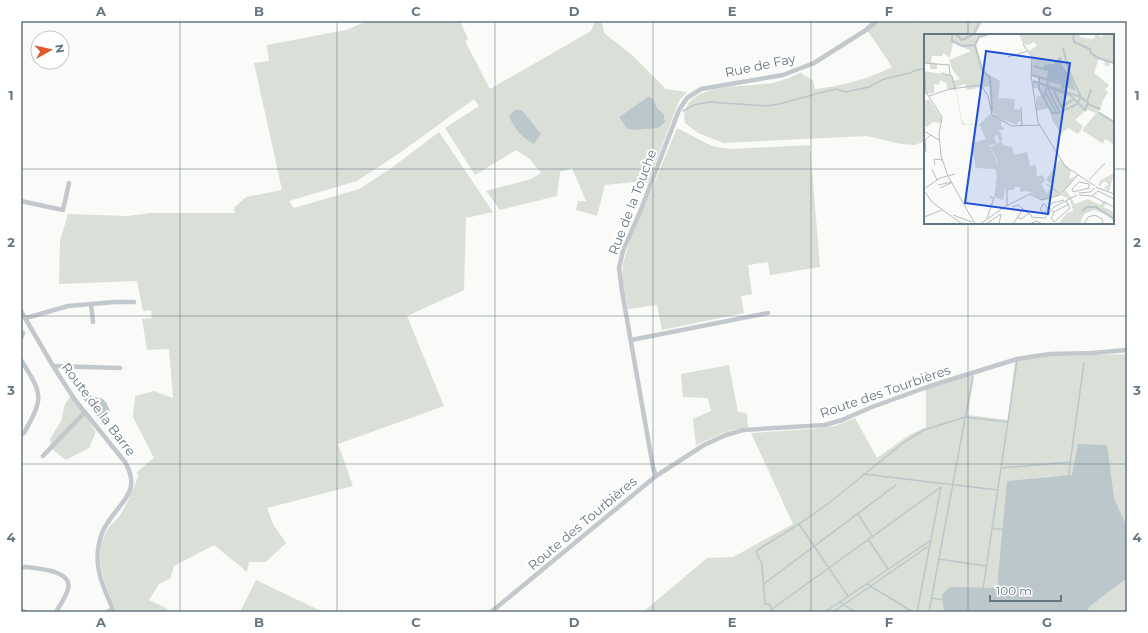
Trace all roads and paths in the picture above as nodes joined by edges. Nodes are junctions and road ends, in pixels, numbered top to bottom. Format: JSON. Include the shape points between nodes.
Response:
{"nodes":[{"id":1,"x":877,"y":21,"type":"edge"},
{"id":2,"x":674,"y":120,"type":"joint"},
{"id":3,"x":69,"y":183,"type":"dead end"},
{"id":4,"x":21,"y":201,"type":"edge"},
{"id":5,"x":134,"y":302,"type":"dead end"},
{"id":6,"x":91,"y":304,"type":"junction"},
{"id":7,"x":768,"y":313,"type":"dead end"},
{"id":8,"x":23,"y":315,"type":"edge"},
{"id":9,"x":93,"y":322,"type":"dead end"},
{"id":10,"x":23,"y":333,"type":"dead end"},
{"id":11,"x":21,"y":338,"type":"edge"},
{"id":12,"x":631,"y":340,"type":"junction"},
{"id":13,"x":1127,"y":350,"type":"edge"},
{"id":14,"x":21,"y":360,"type":"edge"},
{"id":15,"x":53,"y":366,"type":"junction"},
{"id":16,"x":120,"y":368,"type":"dead end"},
{"id":17,"x":85,"y":412,"type":"junction"},
{"id":18,"x":21,"y":435,"type":"edge"},
{"id":19,"x":43,"y":456,"type":"dead end"},
{"id":20,"x":656,"y":476,"type":"junction"},
{"id":21,"x":21,"y":568,"type":"edge"},
{"id":22,"x":21,"y":610,"type":"edge"},
{"id":23,"x":114,"y":611,"type":"edge"},
{"id":24,"x":25,"y":612,"type":"edge"},
{"id":25,"x":56,"y":612,"type":"edge"},
{"id":26,"x":107,"y":612,"type":"edge"},
{"id":27,"x":491,"y":612,"type":"edge"}],
"edges":[{"from":1,"to":2,"type":"street","name":"Rue de Fay","via":[[824,58],[792,72],[707,87],[692,93]]},
{"from":2,"to":12,"type":"street","name":"Rue de la Touche","via":[[620,259],[620,278]]},
{"from":3,"to":4,"type":"street","via":[[64,210]]},
{"from":5,"to":6,"type":"street"},
{"from":6,"to":8,"type":"street"},
{"from":6,"to":9,"type":"street"},
{"from":7,"to":12,"type":"street"},
{"from":8,"to":15,"type":"street","name":"Route de la Barre"},
{"from":10,"to":11,"type":"street"},
{"from":12,"to":20,"type":"street","name":"Rue de la Touche"},
{"from":13,"to":20,"type":"street","name":"Route des Tourbières","via":[[1050,354],[1017,359],[930,386],[825,425],[743,430],[704,445]]},
{"from":14,"to":18,"type":"street","via":[[37,387],[39,400],[37,409]]},
{"from":15,"to":16,"type":"street"},
{"from":15,"to":17,"type":"street","name":"Route de la Barre"},
{"from":17,"to":19,"type":"street"},
{"from":17,"to":23,"type":"street","name":"Route de la Barre","via":[[125,462],[132,480],[131,490],[104,527],[98,550],[101,580]]},
{"from":20,"to":27,"type":"street","name":"Route des Tourbières"},
{"from":21,"to":25,"type":"street","via":[[59,573],[64,576],[68,588]]},
{"from":22,"to":24,"type":"street"},
{"from":23,"to":26,"type":"street"}]}
